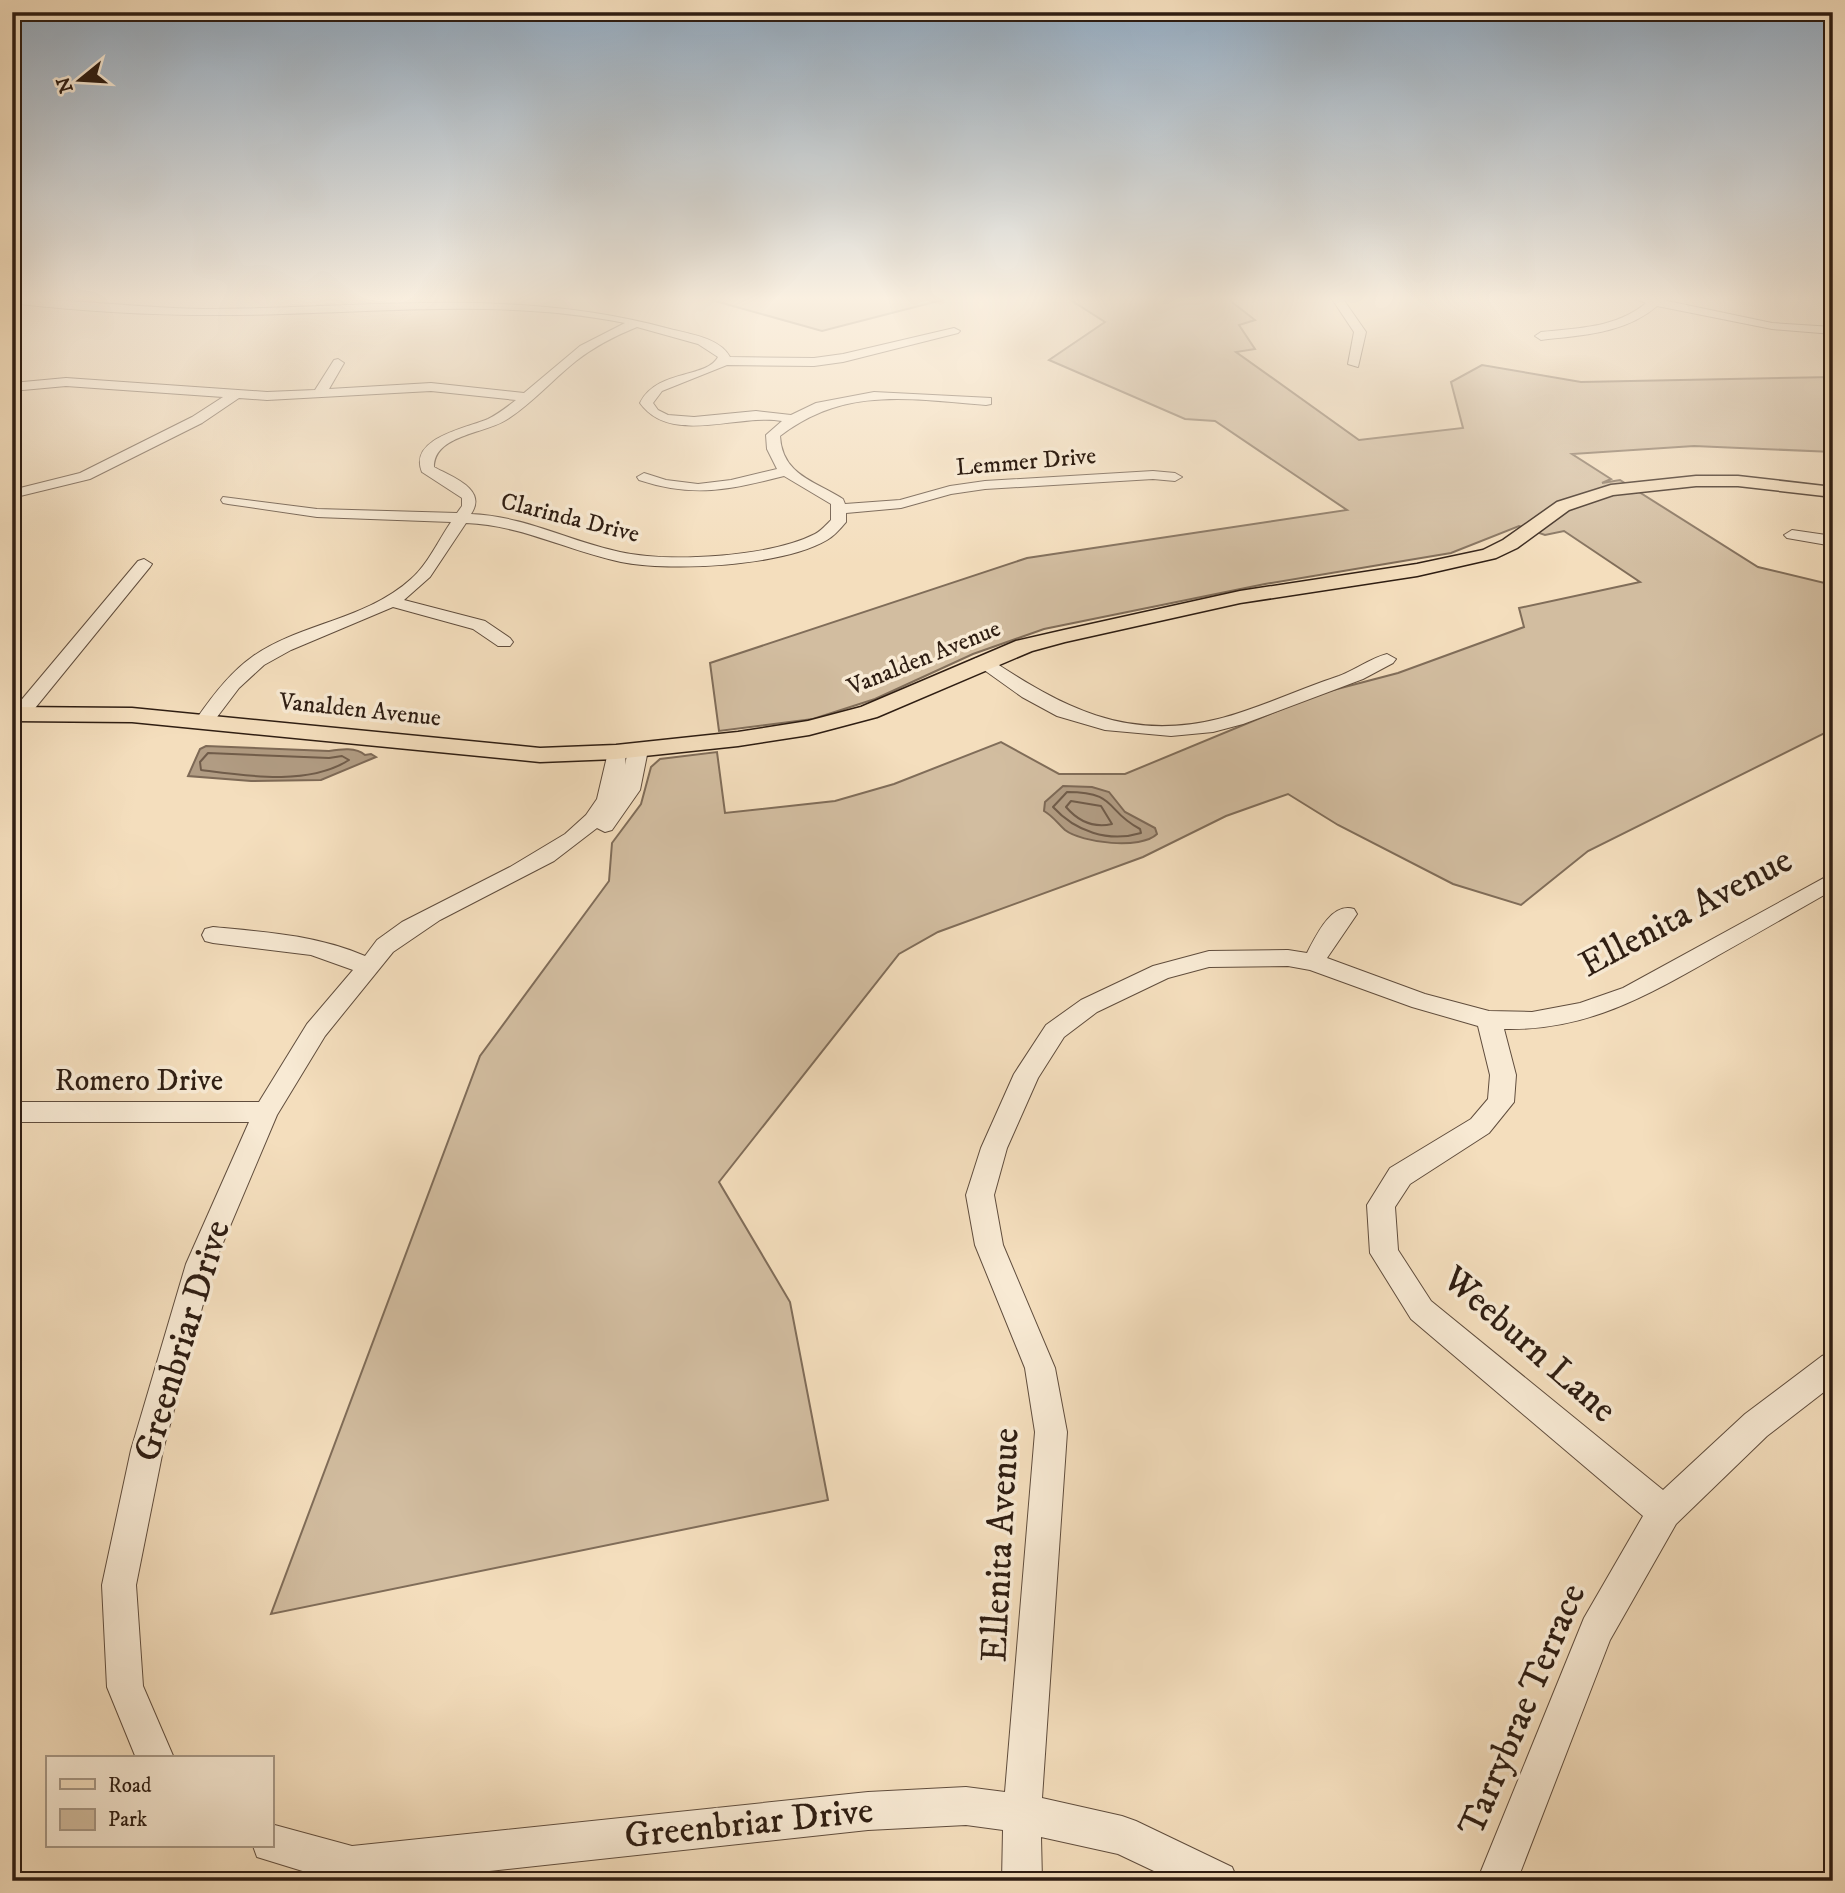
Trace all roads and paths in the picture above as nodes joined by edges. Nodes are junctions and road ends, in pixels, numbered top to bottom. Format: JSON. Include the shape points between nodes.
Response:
{"nodes":[{"id":1,"x":142,"y":387,"type":"edge"},
{"id":2,"x":323,"y":387,"type":"edge"},
{"id":3,"x":425,"y":387,"type":"edge"},
{"id":4,"x":434,"y":387,"type":"edge"},
{"id":5,"x":536,"y":387,"type":"edge"},
{"id":6,"x":662,"y":387,"type":"edge"},
{"id":7,"x":320,"y":393,"type":"junction"},
{"id":8,"x":236,"y":394,"type":"junction"},
{"id":9,"x":524,"y":397,"type":"junction"},
{"id":10,"x":986,"y":401,"type":"dead end"},
{"id":11,"x":790,"y":419,"type":"junction"},
{"id":12,"x":785,"y":471,"type":"junction"},
{"id":13,"x":644,"y":477,"type":"dead end"},
{"id":14,"x":1175,"y":477,"type":"dead end"},
{"id":15,"x":1833,"y":492,"type":"edge"},
{"id":16,"x":12,"y":494,"type":"edge"},
{"id":17,"x":228,"y":500,"type":"dead end"},
{"id":18,"x":841,"y":509,"type":"junction"},
{"id":19,"x":460,"y":518,"type":"junction"},
{"id":20,"x":1792,"y":535,"type":"dead end"},
{"id":21,"x":1833,"y":541,"type":"edge"},
{"id":22,"x":144,"y":564,"type":"dead end"},
{"id":23,"x":390,"y":601,"type":"junction"},
{"id":24,"x":504,"y":642,"type":"dead end"},
{"id":25,"x":1387,"y":659,"type":"dead end"},
{"id":26,"x":982,"y":662,"type":"junction"},
{"id":27,"x":16,"y":714,"type":"edge"},
{"id":28,"x":204,"y":720,"type":"junction"},
{"id":29,"x":627,"y":751,"type":"junction"},
{"id":30,"x":1833,"y":880,"type":"edge"},
{"id":31,"x":1346,"y":914,"type":"dead end"},
{"id":32,"x":213,"y":934,"type":"dead end"},
{"id":33,"x":1313,"y":962,"type":"junction"},
{"id":34,"x":371,"y":964,"type":"junction"},
{"id":35,"x":1489,"y":1020,"type":"junction"},
{"id":36,"x":12,"y":1112,"type":"edge"},
{"id":37,"x":266,"y":1112,"type":"junction"},
{"id":38,"x":1833,"y":1366,"type":"edge"},
{"id":39,"x":1664,"y":1511,"type":"junction"},
{"id":40,"x":154,"y":1756,"type":"edge"},
{"id":41,"x":1023,"y":1813,"type":"junction"},
{"id":42,"x":273,"y":1844,"type":"edge"},
{"id":43,"x":349,"y":1873,"type":"edge"},
{"id":44,"x":1022,"y":1881,"type":"edge"},
{"id":45,"x":1218,"y":1881,"type":"edge"},
{"id":46,"x":1497,"y":1881,"type":"edge"}],
"edges":[{"from":1,"to":8,"type":"street"},
{"from":2,"to":7,"type":"street"},
{"from":3,"to":7,"type":"street"},
{"from":4,"to":9,"type":"street"},
{"from":5,"to":9,"type":"street"},
{"from":6,"to":11,"type":"street","via":[[647,396],[648,408],[676,420],[754,415]]},
{"from":7,"to":8,"type":"street"},
{"from":8,"to":16,"type":"street","via":[[197,420],[85,476]]},
{"from":9,"to":19,"type":"street","via":[[500,418],[448,439],[429,452],[427,469],[469,498]]},
{"from":10,"to":11,"type":"street","via":[[868,396],[826,403]]},
{"from":11,"to":12,"type":"street","via":[[773,435],[772,442],[776,462]]},
{"from":12,"to":13,"type":"street","via":[[710,490],[673,487]]},
{"from":12,"to":18,"type":"street","via":[[830,496]]},
{"from":14,"to":18,"type":"street","name":"Lemmer Drive","via":[[985,485],[901,503]]},
{"from":15,"to":26,"type":"main road","name":"Vanalden Avenue","via":[[1738,481],[1611,490],[1563,506],[1510,544],[1454,564],[1240,597],[1051,639]]},
{"from":17,"to":19,"type":"street","name":"Clarinda Drive","via":[[317,513]]},
{"from":18,"to":19,"type":"street","name":"Clarinda Drive","via":[[840,519],[830,531],[812,542],[692,562],[610,555],[513,522]]},
{"from":19,"to":23,"type":"street","via":[[416,582]]},
{"from":20,"to":21,"type":"street"},
{"from":22,"to":27,"type":"street"},
{"from":23,"to":24,"type":"street","via":[[479,625]]},
{"from":23,"to":28,"type":"street","via":[[266,655]]},
{"from":25,"to":26,"type":"street","via":[[1366,673],[1236,719],[1184,730],[1137,729],[1070,715]]},
{"from":26,"to":29,"type":"main road","name":"Vanalden Avenue","via":[[869,712],[809,728]]},
{"from":27,"to":28,"type":"main road","name":"Vanalden Avenue"},
{"from":28,"to":29,"type":"main road","name":"Vanalden Avenue","via":[[540,755]]},
{"from":29,"to":34,"type":"street","via":[[630,790],[610,820],[579,849],[398,954]]},
{"from":30,"to":35,"type":"street","name":"Ellenita Avenue","via":[[1631,994],[1582,1011],[1532,1021]]},
{"from":31,"to":33,"type":"street"},
{"from":32,"to":34,"type":"street","via":[[309,947]]},
{"from":33,"to":35,"type":"street","name":"Ellenita Avenue","via":[[1420,1001]]},
{"from":33,"to":41,"type":"street","name":"Ellenita Avenue","via":[[1209,959],[1161,972],[1089,1006],[1055,1031],[1027,1073],[994,1148],[980,1195],[989,1245],[1040,1368],[1051,1432]]},
{"from":34,"to":37,"type":"street","name":"Greenbriar Drive","via":[[316,1030]]},
{"from":35,"to":39,"type":"street","name":"Weeburn Lane","via":[[1503,1075],[1501,1102],[1480,1126],[1400,1176],[1381,1205],[1384,1253],[1421,1310]]},
{"from":36,"to":37,"type":"street","name":"Romero Drive"},
{"from":37,"to":40,"type":"street","name":"Greenbriar Drive","via":[[200,1264],[147,1450],[119,1585],[125,1687]]},
{"from":38,"to":39,"type":"street","name":"Tarrybrae Terrace","via":[[1756,1425]]},
{"from":39,"to":46,"type":"street","name":"Tarrybrae Terrace","via":[[1595,1630]]},
{"from":41,"to":43,"type":"street","name":"Greenbriar Drive","via":[[966,1806],[868,1811]]},
{"from":41,"to":44,"type":"street","name":"Ellenita Avenue"},
{"from":41,"to":45,"type":"street","name":"Greenbriar Drive","via":[[1122,1835]]},
{"from":42,"to":43,"type":"street","name":"Greenbriar Drive"}]}
